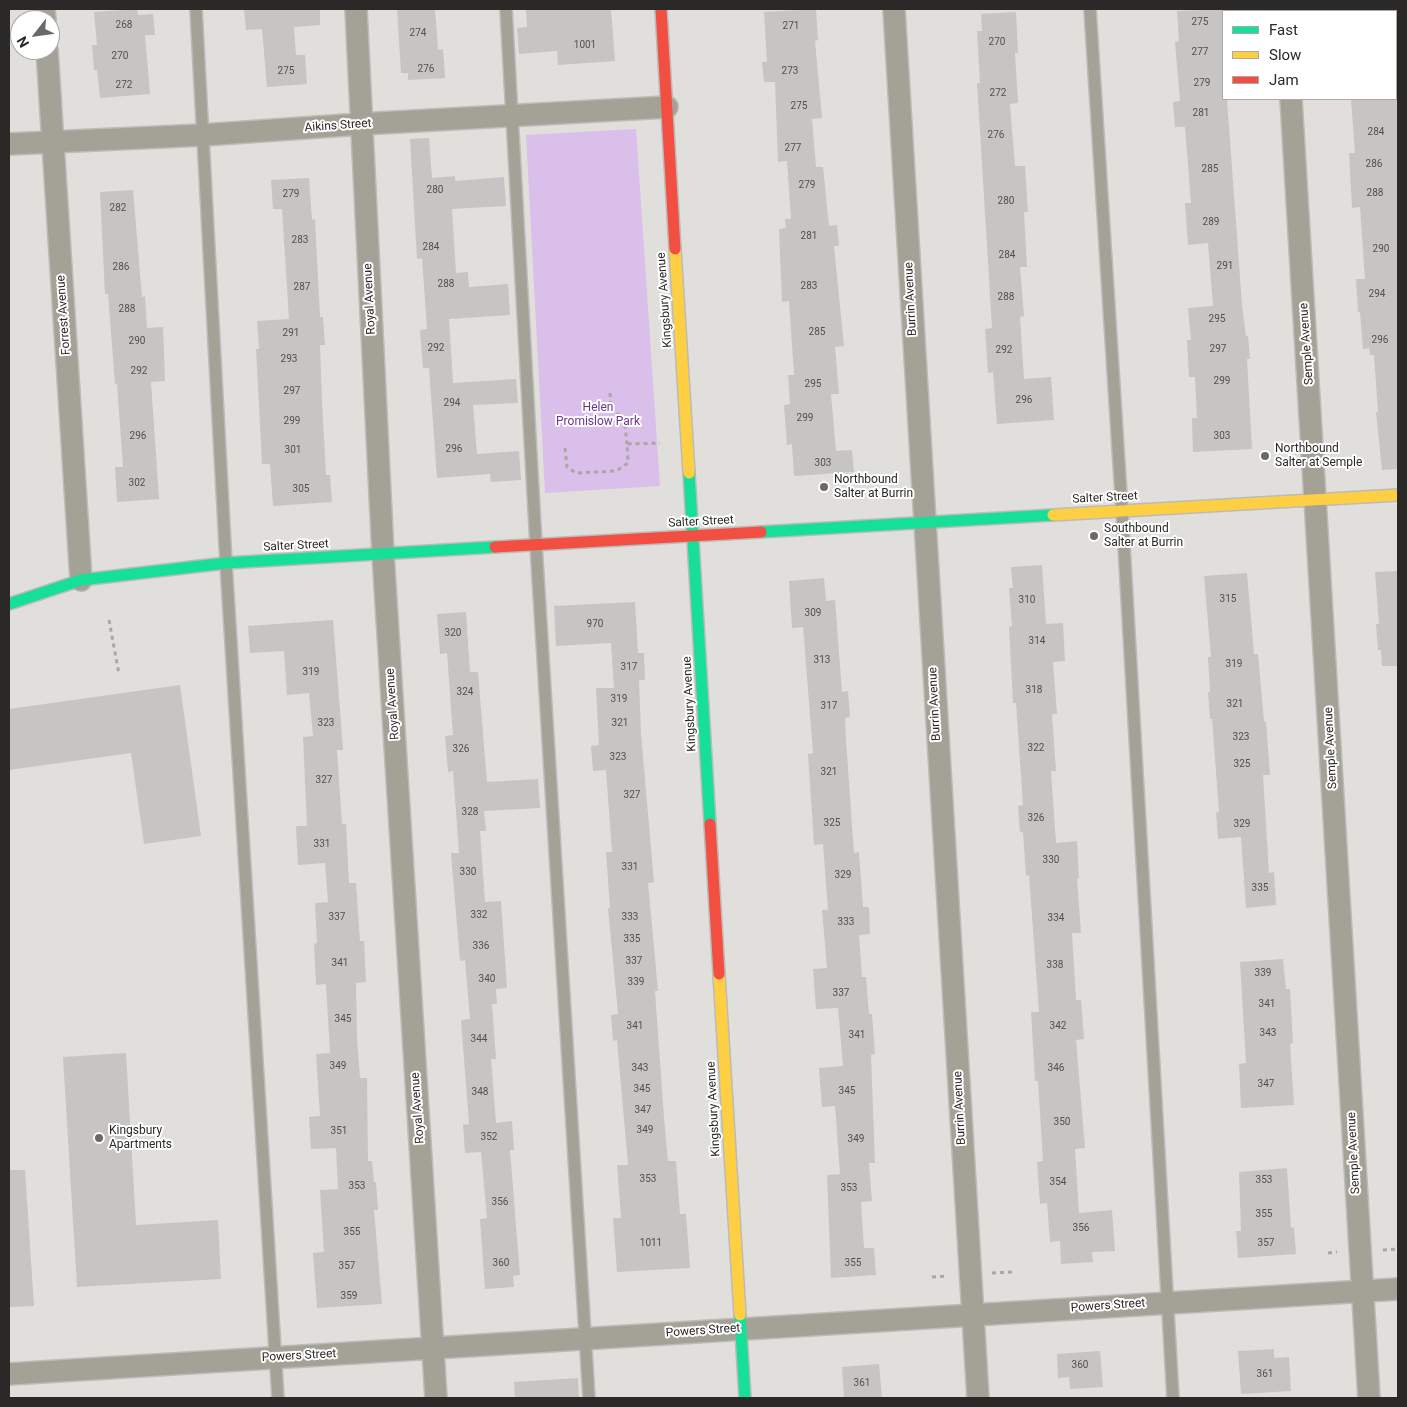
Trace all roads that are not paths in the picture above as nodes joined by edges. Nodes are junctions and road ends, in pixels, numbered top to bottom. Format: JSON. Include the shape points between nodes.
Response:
{"nodes":[{"id":1,"x":196,"y":9,"type":"edge"},
{"id":2,"x":356,"y":9,"type":"edge"},
{"id":3,"x":506,"y":9,"type":"edge"},
{"id":4,"x":661,"y":9,"type":"edge"},
{"id":5,"x":894,"y":9,"type":"edge"},
{"id":6,"x":1090,"y":9,"type":"edge"},
{"id":7,"x":48,"y":60,"type":"edge"},
{"id":8,"x":1292,"y":100,"type":"edge"},
{"id":9,"x":667,"y":107,"type":"junction"},
{"id":10,"x":513,"y":116,"type":"junction"},
{"id":11,"x":361,"y":124,"type":"junction"},
{"id":12,"x":203,"y":135,"type":"junction"},
{"id":13,"x":52,"y":141,"type":"junction"},
{"id":14,"x":9,"y":144,"type":"edge"},
{"id":15,"x":1398,"y":495,"type":"edge"},
{"id":16,"x":1317,"y":499,"type":"junction"},
{"id":17,"x":1122,"y":511,"type":"junction"},
{"id":18,"x":924,"y":523,"type":"junction"},
{"id":19,"x":694,"y":536,"type":"junction"},
{"id":20,"x":536,"y":545,"type":"junction"},
{"id":21,"x":383,"y":554,"type":"junction"},
{"id":22,"x":226,"y":564,"type":"junction"},
{"id":23,"x":81,"y":580,"type":"junction"},
{"id":24,"x":9,"y":604,"type":"edge"},
{"id":25,"x":1398,"y":1288,"type":"edge"},
{"id":26,"x":1362,"y":1291,"type":"junction"},
{"id":27,"x":1168,"y":1303,"type":"junction"},
{"id":28,"x":972,"y":1315,"type":"junction"},
{"id":29,"x":741,"y":1329,"type":"junction"},
{"id":30,"x":586,"y":1338,"type":"junction"},
{"id":31,"x":433,"y":1348,"type":"junction"},
{"id":32,"x":275,"y":1357,"type":"junction"},
{"id":33,"x":9,"y":1374,"type":"edge"},
{"id":34,"x":278,"y":1398,"type":"edge"},
{"id":35,"x":436,"y":1398,"type":"edge"},
{"id":36,"x":589,"y":1398,"type":"edge"},
{"id":37,"x":745,"y":1398,"type":"edge"},
{"id":38,"x":978,"y":1398,"type":"edge"},
{"id":39,"x":1173,"y":1398,"type":"edge"},
{"id":40,"x":1369,"y":1398,"type":"edge"}],
"edges":[{"from":1,"to":12,"type":"lane"},
{"from":2,"to":11,"type":"street","name":"Royal Avenue"},
{"from":3,"to":10,"type":"lane"},
{"from":4,"to":9,"type":"main road","name":"Kingsbury Avenue"},
{"from":5,"to":18,"type":"street","name":"Burrin Avenue"},
{"from":6,"to":17,"type":"lane"},
{"from":7,"to":13,"type":"street","name":"Forrest Avenue"},
{"from":8,"to":16,"type":"street","name":"Semple Avenue"},
{"from":9,"to":10,"type":"street","name":"Aikins Street"},
{"from":9,"to":19,"type":"main road","name":"Kingsbury Avenue"},
{"from":10,"to":11,"type":"street","name":"Aikins Street"},
{"from":10,"to":20,"type":"lane"},
{"from":11,"to":12,"type":"street","name":"Aikins Street"},
{"from":11,"to":21,"type":"street","name":"Royal Avenue"},
{"from":12,"to":13,"type":"street","name":"Aikins Street"},
{"from":12,"to":22,"type":"lane"},
{"from":13,"to":14,"type":"street","name":"Aikins Street"},
{"from":13,"to":23,"type":"street","name":"Forrest Avenue"},
{"from":15,"to":16,"type":"main road","name":"Salter Street"},
{"from":16,"to":17,"type":"main road","name":"Salter Street"},
{"from":16,"to":26,"type":"street","name":"Semple Avenue"},
{"from":17,"to":18,"type":"main road","name":"Salter Street"},
{"from":17,"to":27,"type":"lane"},
{"from":18,"to":19,"type":"main road","name":"Salter Street"},
{"from":18,"to":28,"type":"street","name":"Burrin Avenue"},
{"from":19,"to":20,"type":"main road","name":"Salter Street"},
{"from":19,"to":29,"type":"main road","name":"Kingsbury Avenue"},
{"from":20,"to":21,"type":"main road","name":"Salter Street"},
{"from":20,"to":30,"type":"lane"},
{"from":21,"to":22,"type":"main road","name":"Salter Street"},
{"from":21,"to":31,"type":"street","name":"Royal Avenue"},
{"from":22,"to":23,"type":"main road","name":"Salter Street"},
{"from":22,"to":32,"type":"lane"},
{"from":23,"to":24,"type":"main road","name":"Salter Street"},
{"from":25,"to":26,"type":"street","name":"Powers Street"},
{"from":26,"to":27,"type":"street","name":"Powers Street"},
{"from":26,"to":40,"type":"street","name":"Semple Avenue"},
{"from":27,"to":28,"type":"street","name":"Powers Street"},
{"from":27,"to":39,"type":"lane"},
{"from":28,"to":29,"type":"street","name":"Powers Street"},
{"from":28,"to":38,"type":"street","name":"Burrin Avenue"},
{"from":29,"to":30,"type":"street","name":"Powers Street"},
{"from":29,"to":37,"type":"main road","name":"Kingsbury Avenue"},
{"from":30,"to":31,"type":"street","name":"Powers Street"},
{"from":30,"to":36,"type":"lane"},
{"from":31,"to":32,"type":"street","name":"Powers Street"},
{"from":31,"to":35,"type":"street","name":"Royal Avenue"},
{"from":32,"to":33,"type":"street","name":"Powers Street"},
{"from":32,"to":34,"type":"lane"}]}
